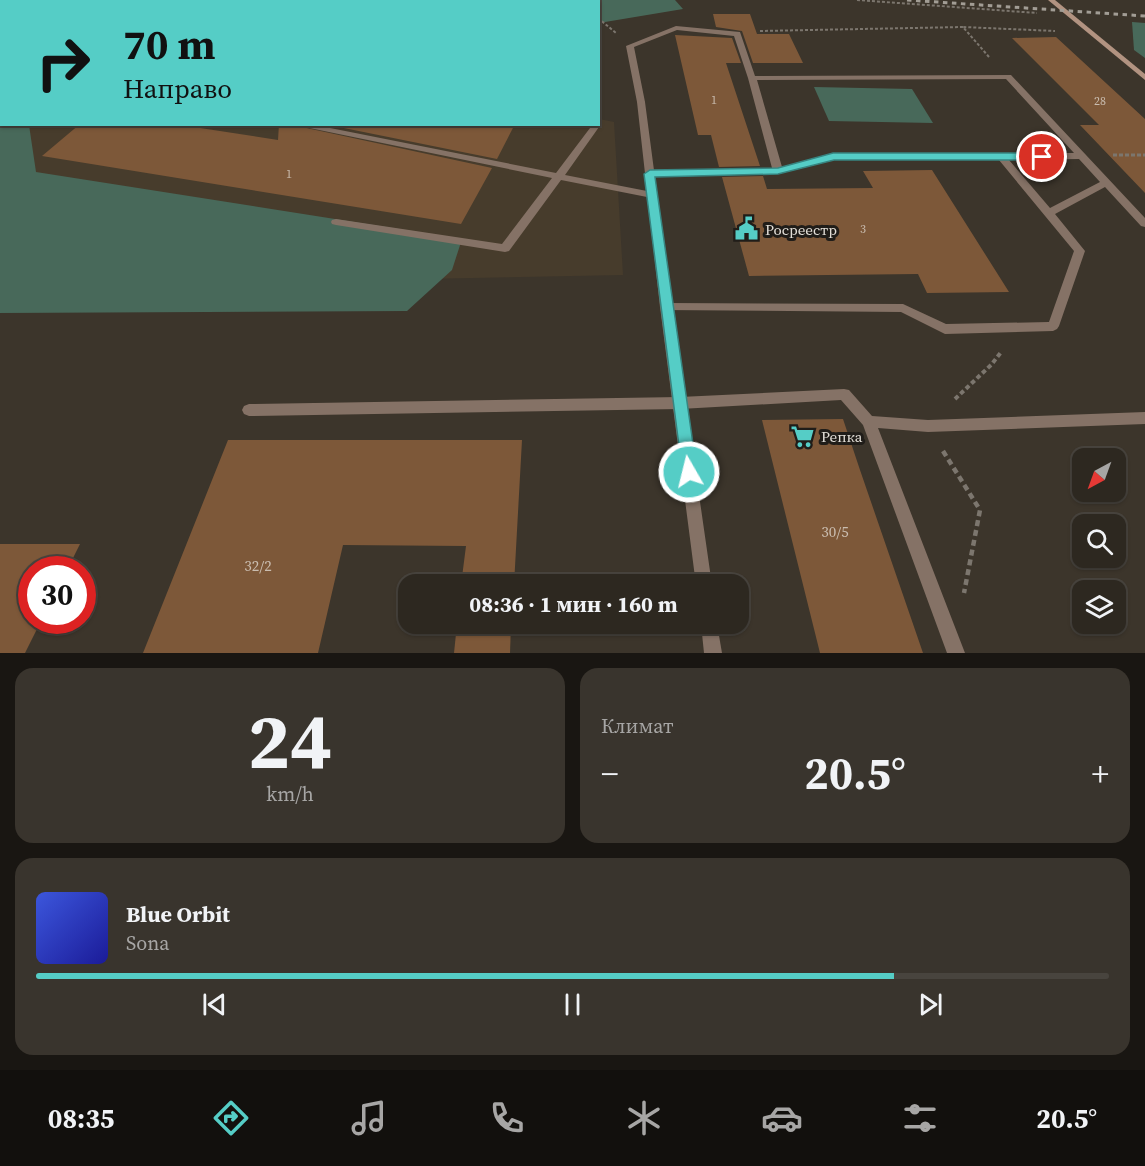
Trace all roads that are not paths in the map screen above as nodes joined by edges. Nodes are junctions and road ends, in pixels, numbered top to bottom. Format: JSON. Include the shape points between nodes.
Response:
{"nodes":[{"id":1,"x":1051,"y":0,"type":"edge"},
{"id":2,"x":752,"y":78,"type":"junction"},
{"id":3,"x":1145,"y":78,"type":"edge"},
{"id":4,"x":304,"y":126,"type":"edge"},
{"id":5,"x":593,"y":126,"type":"edge"},
{"id":6,"x":1082,"y":156,"type":"junction"},
{"id":7,"x":1002,"y":157,"type":"junction"},
{"id":8,"x":778,"y":171,"type":"junction"},
{"id":9,"x":650,"y":174,"type":"junction"},
{"id":10,"x":557,"y":176,"type":"junction"},
{"id":11,"x":1105,"y":183,"type":"junction"},
{"id":12,"x":652,"y":195,"type":"junction"},
{"id":13,"x":1048,"y":214,"type":"junction"},
{"id":14,"x":336,"y":222,"type":"dead end"},
{"id":15,"x":1145,"y":224,"type":"edge"},
{"id":16,"x":666,"y":308,"type":"junction"},
{"id":17,"x":680,"y":404,"type":"junction"},
{"id":18,"x":249,"y":410,"type":"dead end"},
{"id":19,"x":1145,"y":418,"type":"edge"},
{"id":20,"x":869,"y":422,"type":"junction"},
{"id":21,"x":703,"y":574,"type":"edge"},
{"id":22,"x":711,"y":634,"type":"edge"},
{"id":23,"x":954,"y":647,"type":"edge"},
{"id":24,"x":713,"y":653,"type":"edge"}],
"edges":[{"from":1,"to":3,"type":"main road"},
{"from":2,"to":6,"type":"street","via":[[1008,78]]},
{"from":2,"to":8,"type":"street"},
{"from":2,"to":9,"type":"street","via":[[737,34],[676,28],[630,45]]},
{"from":4,"to":10,"type":"street"},
{"from":5,"to":10,"type":"street"},
{"from":6,"to":7,"type":"street"},
{"from":6,"to":11,"type":"street"},
{"from":7,"to":8,"type":"street","via":[[833,156]]},
{"from":7,"to":13,"type":"street"},
{"from":8,"to":9,"type":"street"},
{"from":9,"to":12,"type":"street"},
{"from":10,"to":12,"type":"street"},
{"from":10,"to":14,"type":"street","via":[[505,248]]},
{"from":11,"to":13,"type":"street"},
{"from":11,"to":15,"type":"street"},
{"from":12,"to":16,"type":"street"},
{"from":13,"to":16,"type":"street","via":[[1080,251],[1053,326],[945,329],[903,308]]},
{"from":16,"to":17,"type":"street"},
{"from":17,"to":18,"type":"street"},
{"from":17,"to":20,"type":"street","via":[[844,394]]},
{"from":17,"to":21,"type":"street"},
{"from":19,"to":20,"type":"street","via":[[928,426]]},
{"from":20,"to":23,"type":"street"},
{"from":22,"to":24,"type":"street"}]}
